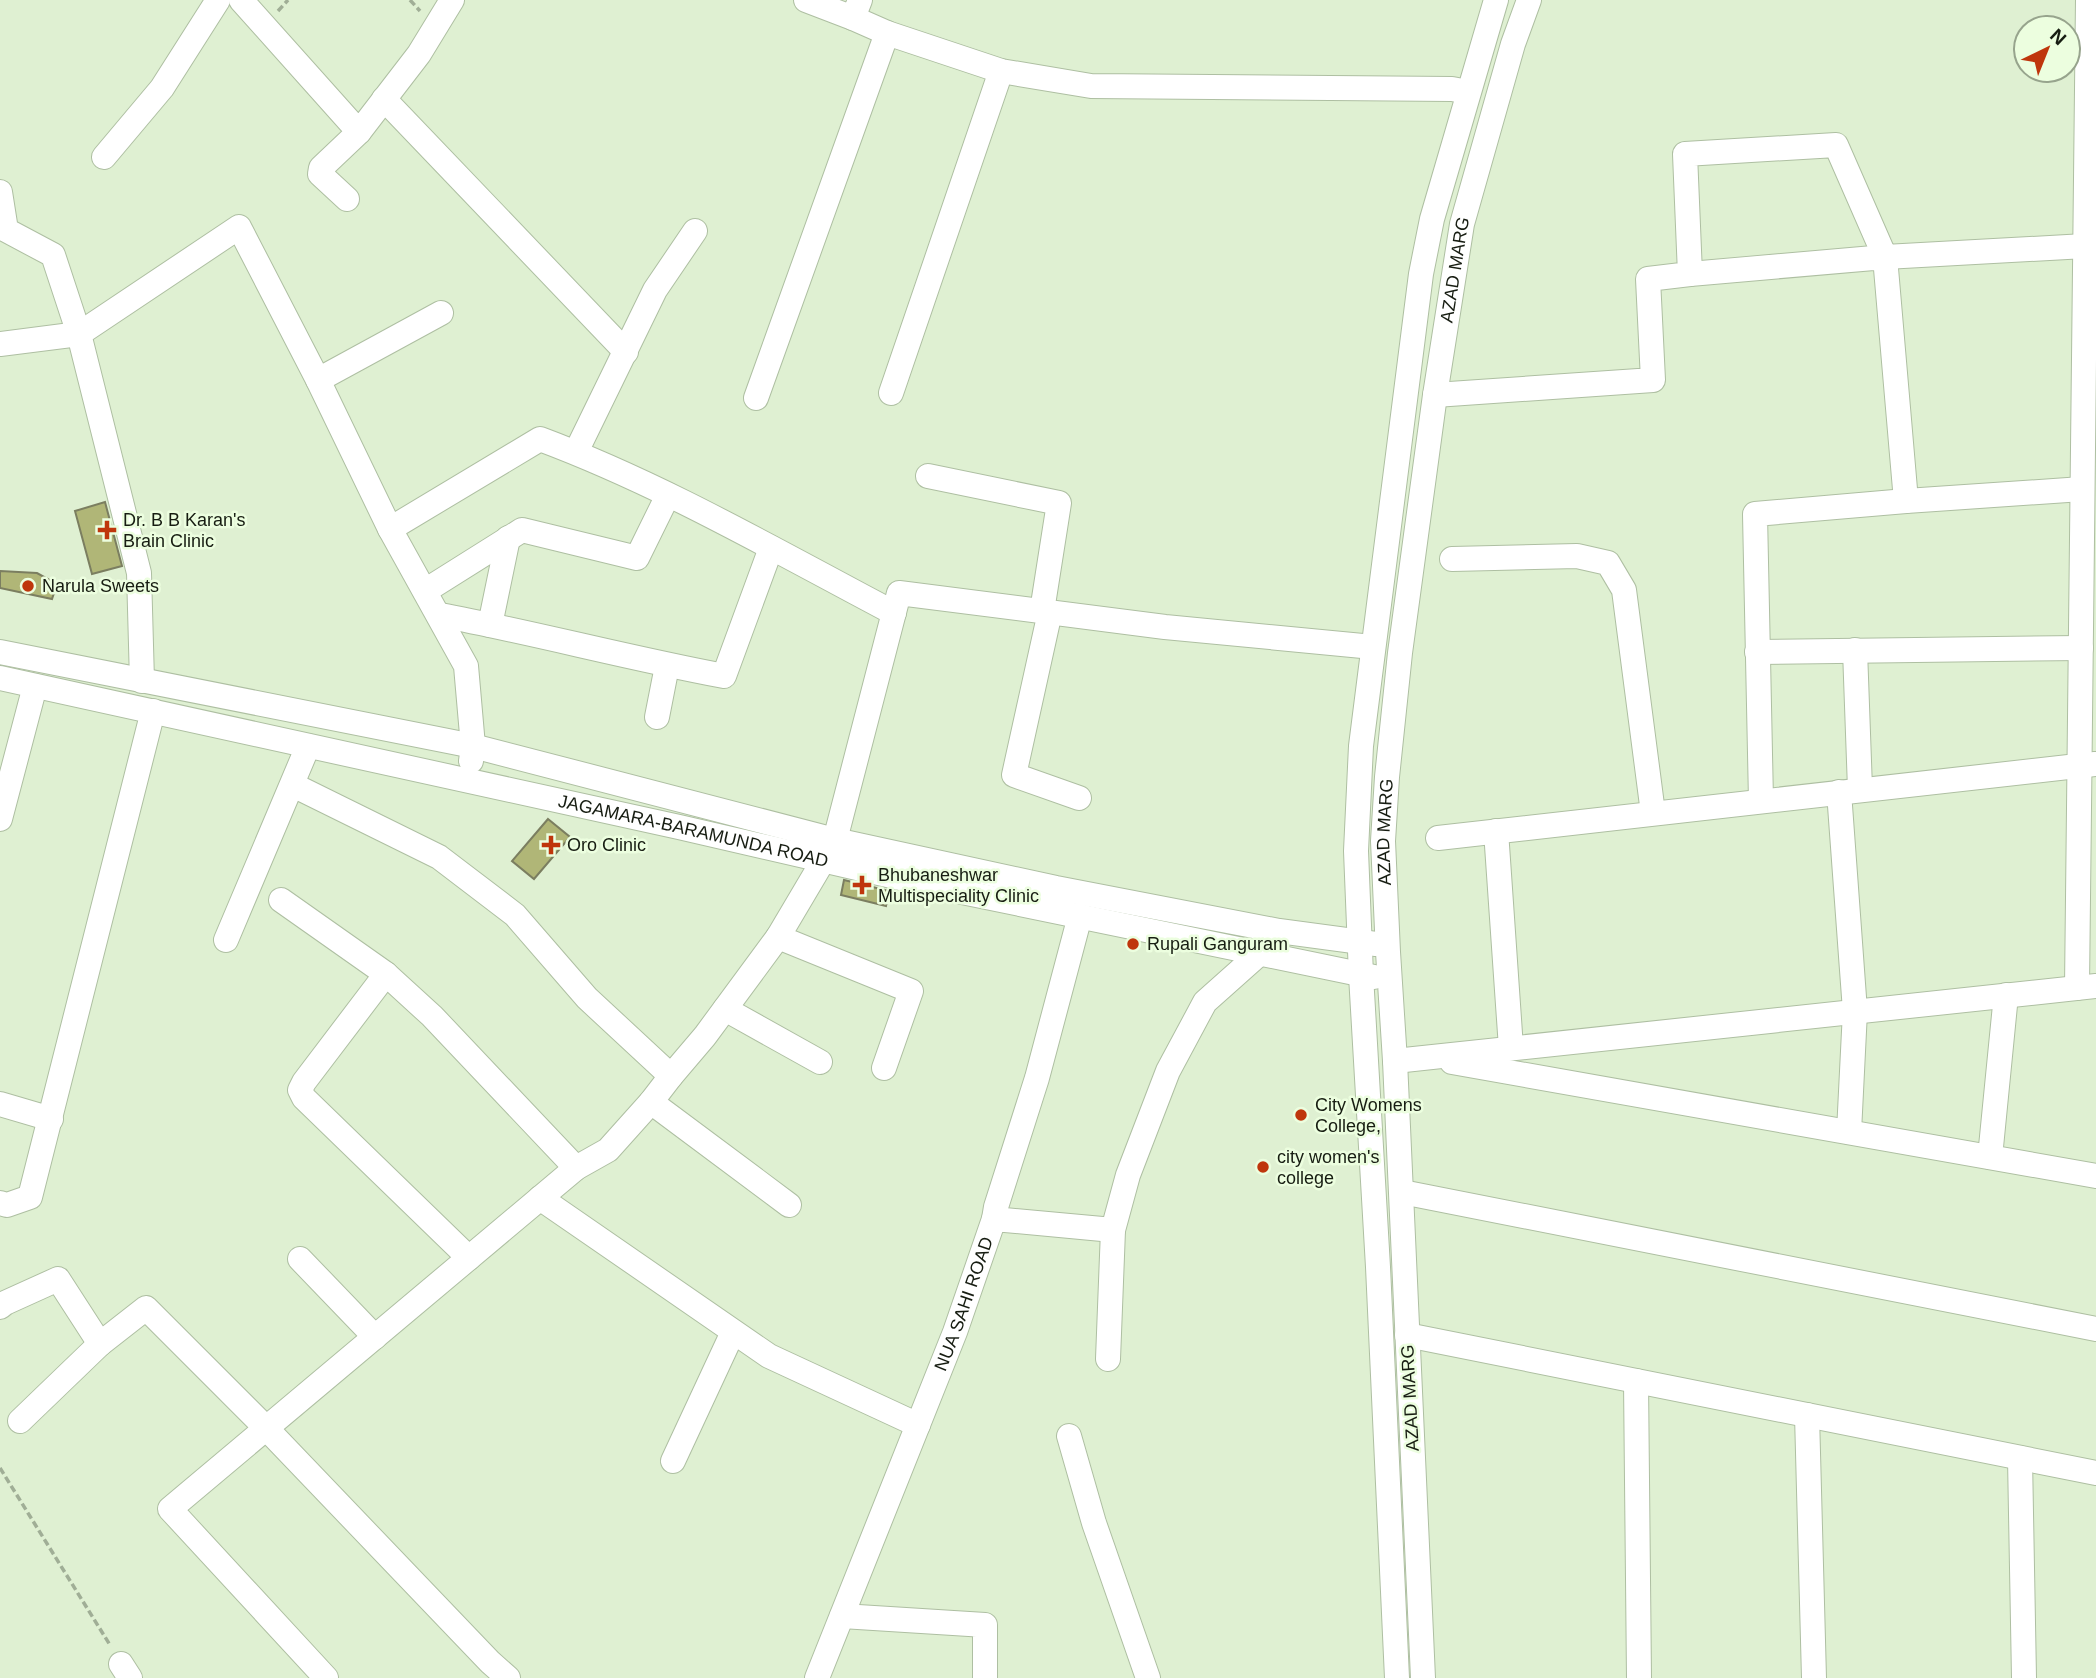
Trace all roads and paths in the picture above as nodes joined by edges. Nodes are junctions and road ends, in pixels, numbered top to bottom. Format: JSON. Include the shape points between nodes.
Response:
{"nodes":[{"id":1,"x":218,"y":0,"type":"edge"},
{"id":2,"x":241,"y":0,"type":"edge"},
{"id":3,"x":452,"y":0,"type":"edge"},
{"id":4,"x":806,"y":0,"type":"edge"},
{"id":5,"x":1496,"y":0,"type":"edge"},
{"id":6,"x":1529,"y":0,"type":"edge"},
{"id":7,"x":2088,"y":0,"type":"edge"},
{"id":8,"x":856,"y":9,"type":"edge"},
{"id":9,"x":887,"y":33,"type":"junction"},
{"id":10,"x":1001,"y":71,"type":"junction"},
{"id":11,"x":1468,"y":92,"type":"junction"},
{"id":12,"x":384,"y":99,"type":"junction"},
{"id":13,"x":359,"y":132,"type":"junction"},
{"id":14,"x":104,"y":157,"type":"dead end"},
{"id":15,"x":0,"y":192,"type":"edge"},
{"id":16,"x":347,"y":199,"type":"dead end"},
{"id":17,"x":695,"y":231,"type":"dead end"},
{"id":18,"x":2085,"y":246,"type":"junction"},
{"id":19,"x":1885,"y":257,"type":"junction"},
{"id":20,"x":1690,"y":274,"type":"junction"},
{"id":21,"x":441,"y":313,"type":"dead end"},
{"id":22,"x":79,"y":334,"type":"junction"},
{"id":23,"x":0,"y":344,"type":"edge"},
{"id":24,"x":626,"y":352,"type":"junction"},
{"id":25,"x":318,"y":380,"type":"junction"},
{"id":26,"x":891,"y":393,"type":"dead end"},
{"id":27,"x":1435,"y":395,"type":"junction"},
{"id":28,"x":756,"y":398,"type":"dead end"},
{"id":29,"x":576,"y":453,"type":"junction"},
{"id":30,"x":928,"y":476,"type":"dead end"},
{"id":31,"x":2082,"y":489,"type":"junction"},
{"id":32,"x":668,"y":495,"type":"junction"},
{"id":33,"x":1906,"y":501,"type":"junction"},
{"id":34,"x":390,"y":529,"type":"junction"},
{"id":35,"x":509,"y":538,"type":"junction"},
{"id":36,"x":771,"y":548,"type":"junction"},
{"id":37,"x":1452,"y":559,"type":"dead end"},
{"id":38,"x":425,"y":591,"type":"junction"},
{"id":39,"x":1046,"y":612,"type":"junction"},
{"id":40,"x":894,"y":613,"type":"junction"},
{"id":41,"x":439,"y":615,"type":"junction"},
{"id":42,"x":490,"y":625,"type":"junction"},
{"id":43,"x":1373,"y":648,"type":"junction"},
{"id":44,"x":2081,"y":648,"type":"junction"},
{"id":45,"x":1855,"y":650,"type":"junction"},
{"id":46,"x":0,"y":652,"type":"edge"},
{"id":47,"x":1757,"y":652,"type":"junction"},
{"id":48,"x":667,"y":666,"type":"junction"},
{"id":49,"x":0,"y":678,"type":"edge"},
{"id":50,"x":142,"y":681,"type":"junction"},
{"id":51,"x":35,"y":686,"type":"junction"},
{"id":52,"x":153,"y":711,"type":"junction"},
{"id":53,"x":657,"y":717,"type":"dead end"},
{"id":54,"x":308,"y":746,"type":"junction"},
{"id":55,"x":473,"y":747,"type":"junction"},
{"id":56,"x":2088,"y":765,"type":"edge"},
{"id":57,"x":468,"y":782,"type":"junction"},
{"id":58,"x":293,"y":785,"type":"junction"},
{"id":59,"x":1850,"y":791,"type":"junction"},
{"id":60,"x":1079,"y":799,"type":"dead end"},
{"id":61,"x":1761,"y":801,"type":"junction"},
{"id":62,"x":1653,"y":813,"type":"junction"},
{"id":63,"x":0,"y":820,"type":"edge"},
{"id":64,"x":1496,"y":831,"type":"junction"},
{"id":65,"x":1438,"y":838,"type":"dead end"},
{"id":66,"x":829,"y":850,"type":"junction"},
{"id":67,"x":281,"y":901,"type":"dead end"},
{"id":68,"x":1080,"y":916,"type":"junction"},
{"id":69,"x":778,"y":937,"type":"junction"},
{"id":70,"x":226,"y":940,"type":"dead end"},
{"id":71,"x":1360,"y":942,"type":"junction"},
{"id":72,"x":1387,"y":946,"type":"junction"},
{"id":73,"x":1260,"y":953,"type":"junction"},
{"id":74,"x":386,"y":974,"type":"junction"},
{"id":75,"x":1361,"y":975,"type":"junction"},
{"id":76,"x":1390,"y":979,"type":"junction"},
{"id":77,"x":2086,"y":987,"type":"edge"},
{"id":78,"x":2006,"y":995,"type":"junction"},
{"id":79,"x":725,"y":1009,"type":"junction"},
{"id":80,"x":1855,"y":1011,"type":"junction"},
{"id":81,"x":1511,"y":1048,"type":"junction"},
{"id":82,"x":1423,"y":1057,"type":"junction"},
{"id":83,"x":1395,"y":1061,"type":"junction"},
{"id":84,"x":820,"y":1062,"type":"dead end"},
{"id":85,"x":884,"y":1068,"type":"dead end"},
{"id":86,"x":671,"y":1076,"type":"junction"},
{"id":87,"x":651,"y":1102,"type":"junction"},
{"id":88,"x":0,"y":1104,"type":"edge"},
{"id":89,"x":51,"y":1119,"type":"junction"},
{"id":90,"x":1849,"y":1132,"type":"junction"},
{"id":91,"x":1990,"y":1157,"type":"junction"},
{"id":92,"x":576,"y":1168,"type":"junction"},
{"id":93,"x":2096,"y":1176,"type":"edge"},
{"id":94,"x":1402,"y":1192,"type":"junction"},
{"id":95,"x":540,"y":1198,"type":"junction"},
{"id":96,"x":0,"y":1203,"type":"edge"},
{"id":97,"x":789,"y":1205,"type":"dead end"},
{"id":98,"x":995,"y":1219,"type":"junction"},
{"id":99,"x":1113,"y":1230,"type":"junction"},
{"id":100,"x":468,"y":1258,"type":"junction"},
{"id":101,"x":300,"y":1259,"type":"dead end"},
{"id":102,"x":0,"y":1307,"type":"edge"},
{"id":103,"x":2096,"y":1329,"type":"edge"},
{"id":104,"x":733,"y":1332,"type":"junction"},
{"id":105,"x":1408,"y":1335,"type":"junction"},
{"id":106,"x":375,"y":1337,"type":"junction"},
{"id":107,"x":100,"y":1344,"type":"junction"},
{"id":108,"x":1108,"y":1359,"type":"dead end"},
{"id":109,"x":1636,"y":1381,"type":"junction"},
{"id":110,"x":1807,"y":1415,"type":"junction"},
{"id":111,"x":20,"y":1421,"type":"dead end"},
{"id":112,"x":918,"y":1425,"type":"junction"},
{"id":113,"x":266,"y":1428,"type":"junction"},
{"id":114,"x":1069,"y":1437,"type":"dead end"},
{"id":115,"x":2020,"y":1458,"type":"junction"},
{"id":116,"x":673,"y":1461,"type":"dead end"},
{"id":117,"x":0,"y":1468,"type":"edge"},
{"id":118,"x":2096,"y":1473,"type":"edge"},
{"id":119,"x":842,"y":1616,"type":"junction"},
{"id":120,"x":126,"y":1671,"type":"edge"},
{"id":121,"x":326,"y":1678,"type":"edge"},
{"id":122,"x":508,"y":1678,"type":"edge"},
{"id":123,"x":817,"y":1678,"type":"edge"},
{"id":124,"x":985,"y":1678,"type":"edge"},
{"id":125,"x":1148,"y":1678,"type":"edge"},
{"id":126,"x":1397,"y":1678,"type":"edge"},
{"id":127,"x":1423,"y":1678,"type":"edge"},
{"id":128,"x":1639,"y":1678,"type":"edge"},
{"id":129,"x":1814,"y":1678,"type":"edge"},
{"id":130,"x":2024,"y":1678,"type":"edge"}],
"edges":[{"from":1,"to":14,"type":"street","via":[[162,88]]},
{"from":2,"to":13,"type":"street"},
{"from":3,"to":12,"type":"street"},
{"from":4,"to":8,"type":"street"},
{"from":5,"to":11,"type":"street","name":"AZAD MARG"},
{"from":6,"to":27,"type":"street","name":"AZAD MARG","via":[[1462,224]]},
{"from":7,"to":18,"type":"street"},
{"from":8,"to":9,"type":"street"},
{"from":9,"to":10,"type":"street"},
{"from":9,"to":28,"type":"street"},
{"from":10,"to":11,"type":"street","via":[[1091,86]]},
{"from":10,"to":26,"type":"street"},
{"from":11,"to":43,"type":"street","name":"AZAD MARG","via":[[1421,274]]},
{"from":12,"to":13,"type":"street"},
{"from":12,"to":24,"type":"street"},
{"from":13,"to":16,"type":"street","via":[[321,168],[320,174]]},
{"from":15,"to":22,"type":"street","via":[[6,230],[53,255]]},
{"from":17,"to":24,"type":"street","via":[[655,290]]},
{"from":18,"to":19,"type":"street"},
{"from":18,"to":31,"type":"street"},
{"from":19,"to":20,"type":"street"},
{"from":19,"to":20,"type":"street","via":[[1836,145],[1685,155]]},
{"from":19,"to":33,"type":"street"},
{"from":20,"to":27,"type":"street","via":[[1648,279],[1653,380]]},
{"from":21,"to":25,"type":"street"},
{"from":22,"to":23,"type":"street"},
{"from":22,"to":25,"type":"street","via":[[239,227]]},
{"from":22,"to":50,"type":"street","via":[[139,573]]},
{"from":24,"to":29,"type":"street"},
{"from":25,"to":34,"type":"street"},
{"from":27,"to":72,"type":"street","name":"AZAD MARG","via":[[1387,777],[1383,841]]},
{"from":29,"to":32,"type":"street"},
{"from":29,"to":34,"type":"street","via":[[540,439]]},
{"from":30,"to":39,"type":"street","via":[[1059,503]]},
{"from":31,"to":33,"type":"street"},
{"from":31,"to":44,"type":"street"},
{"from":32,"to":35,"type":"street","via":[[637,558],[522,530]]},
{"from":32,"to":36,"type":"street"},
{"from":33,"to":47,"type":"street","via":[[1755,514]]},
{"from":34,"to":38,"type":"street"},
{"from":35,"to":38,"type":"street"},
{"from":35,"to":42,"type":"street"},
{"from":36,"to":40,"type":"street"},
{"from":36,"to":48,"type":"street","via":[[724,676]]},
{"from":37,"to":62,"type":"street","via":[[1577,556],[1608,563],[1624,590]]},
{"from":38,"to":41,"type":"street"},
{"from":39,"to":40,"type":"street","via":[[900,593]]},
{"from":39,"to":43,"type":"street"},
{"from":39,"to":60,"type":"street","via":[[1014,775]]},
{"from":40,"to":66,"type":"street"},
{"from":41,"to":42,"type":"street"},
{"from":41,"to":55,"type":"street","via":[[466,666]]},
{"from":42,"to":48,"type":"street"},
{"from":43,"to":71,"type":"street","name":"AZAD MARG","via":[[1361,746],[1356,851]]},
{"from":44,"to":45,"type":"street"},
{"from":44,"to":56,"type":"street"},
{"from":45,"to":47,"type":"street"},
{"from":45,"to":59,"type":"street"},
{"from":46,"to":50,"type":"street","name":"JAGAMARA-BARAMUNDA ROAD"},
{"from":47,"to":61,"type":"street"},
{"from":48,"to":53,"type":"street"},
{"from":49,"to":51,"type":"street","name":"JAGAMARA-BARAMUNDA ROAD"},
{"from":50,"to":55,"type":"street","name":"JAGAMARA-BARAMUNDA ROAD"},
{"from":51,"to":52,"type":"street","name":"JAGAMARA-BARAMUNDA ROAD"},
{"from":51,"to":63,"type":"street"},
{"from":52,"to":54,"type":"street","name":"JAGAMARA-BARAMUNDA ROAD"},
{"from":52,"to":89,"type":"street"},
{"from":54,"to":57,"type":"street","name":"JAGAMARA-BARAMUNDA ROAD"},
{"from":54,"to":58,"type":"street"},
{"from":55,"to":57,"type":"street"},
{"from":55,"to":66,"type":"street","name":"JAGAMARA-BARAMUNDA ROAD"},
{"from":56,"to":59,"type":"street"},
{"from":56,"to":77,"type":"street"},
{"from":57,"to":66,"type":"street","name":"JAGAMARA-BARAMUNDA ROAD"},
{"from":58,"to":70,"type":"street"},
{"from":58,"to":86,"type":"street","via":[[439,857],[504,906],[587,998]]},
{"from":59,"to":61,"type":"street"},
{"from":59,"to":80,"type":"street"},
{"from":61,"to":62,"type":"street"},
{"from":62,"to":64,"type":"street"},
{"from":64,"to":65,"type":"street"},
{"from":64,"to":81,"type":"street"},
{"from":66,"to":68,"type":"street","name":"JAGAMARA-BARAMUNDA ROAD","via":[[957,891]]},
{"from":66,"to":69,"type":"street"},
{"from":66,"to":71,"type":"street","name":"JAGAMARA-BARAMUNDA ROAD"},
{"from":67,"to":74,"type":"street"},
{"from":68,"to":73,"type":"street","name":"JAGAMARA-BARAMUNDA ROAD"},
{"from":68,"to":98,"type":"street"},
{"from":69,"to":79,"type":"street"},
{"from":69,"to":85,"type":"street","via":[[911,991]]},
{"from":71,"to":72,"type":"street","name":"JAGAMARA-BARAMUNDA ROAD"},
{"from":71,"to":75,"type":"street","name":"AZAD MARG"},
{"from":72,"to":76,"type":"street","name":"AZAD MARG"},
{"from":73,"to":75,"type":"street","name":"JAGAMARA-BARAMUNDA ROAD"},
{"from":73,"to":99,"type":"street","via":[[1205,1002],[1168,1071],[1128,1175]]},
{"from":74,"to":92,"type":"street"},
{"from":74,"to":100,"type":"street","via":[[300,1090]]},
{"from":75,"to":76,"type":"street","name":"JAGAMARA-BARAMUNDA ROAD"},
{"from":75,"to":126,"type":"street","name":"AZAD MARG"},
{"from":76,"to":83,"type":"street","name":"AZAD MARG"},
{"from":77,"to":78,"type":"street"},
{"from":78,"to":80,"type":"street"},
{"from":78,"to":91,"type":"street"},
{"from":79,"to":84,"type":"street"},
{"from":79,"to":86,"type":"street"},
{"from":80,"to":81,"type":"street"},
{"from":80,"to":90,"type":"street"},
{"from":81,"to":82,"type":"street"},
{"from":82,"to":83,"type":"street"},
{"from":82,"to":90,"type":"street"},
{"from":83,"to":94,"type":"street","name":"AZAD MARG"},
{"from":86,"to":87,"type":"street"},
{"from":87,"to":92,"type":"street","via":[[608,1150]]},
{"from":87,"to":97,"type":"street"},
{"from":88,"to":89,"type":"street"},
{"from":89,"to":96,"type":"street","via":[[30,1197]]},
{"from":90,"to":91,"type":"street"},
{"from":91,"to":93,"type":"street"},
{"from":92,"to":95,"type":"street"},
{"from":94,"to":103,"type":"street"},
{"from":94,"to":105,"type":"street","name":"AZAD MARG"},
{"from":95,"to":100,"type":"street"},
{"from":95,"to":104,"type":"street"},
{"from":98,"to":99,"type":"street","name":"NUA SAHI ROAD"},
{"from":98,"to":112,"type":"street","name":"NUA SAHI ROAD"},
{"from":99,"to":108,"type":"street"},
{"from":100,"to":106,"type":"street"},
{"from":101,"to":106,"type":"street"},
{"from":102,"to":107,"type":"street","via":[[58,1279]]},
{"from":104,"to":112,"type":"street","via":[[769,1356]]},
{"from":104,"to":116,"type":"street"},
{"from":105,"to":109,"type":"street"},
{"from":105,"to":127,"type":"street","name":"AZAD MARG"},
{"from":106,"to":113,"type":"street"},
{"from":107,"to":111,"type":"street"},
{"from":107,"to":113,"type":"street","via":[[146,1308]]},
{"from":109,"to":110,"type":"street"},
{"from":109,"to":128,"type":"street"},
{"from":110,"to":115,"type":"street"},
{"from":110,"to":129,"type":"street"},
{"from":112,"to":119,"type":"street","name":"NUA SAHI ROAD"},
{"from":113,"to":121,"type":"street","via":[[170,1509]]},
{"from":113,"to":122,"type":"street"},
{"from":114,"to":125,"type":"street"},
{"from":115,"to":118,"type":"street"},
{"from":115,"to":130,"type":"street"},
{"from":117,"to":120,"type":"path"},
{"from":119,"to":123,"type":"street","name":"NUA SAHI ROAD"},
{"from":119,"to":124,"type":"street","via":[[985,1625]]}]}
